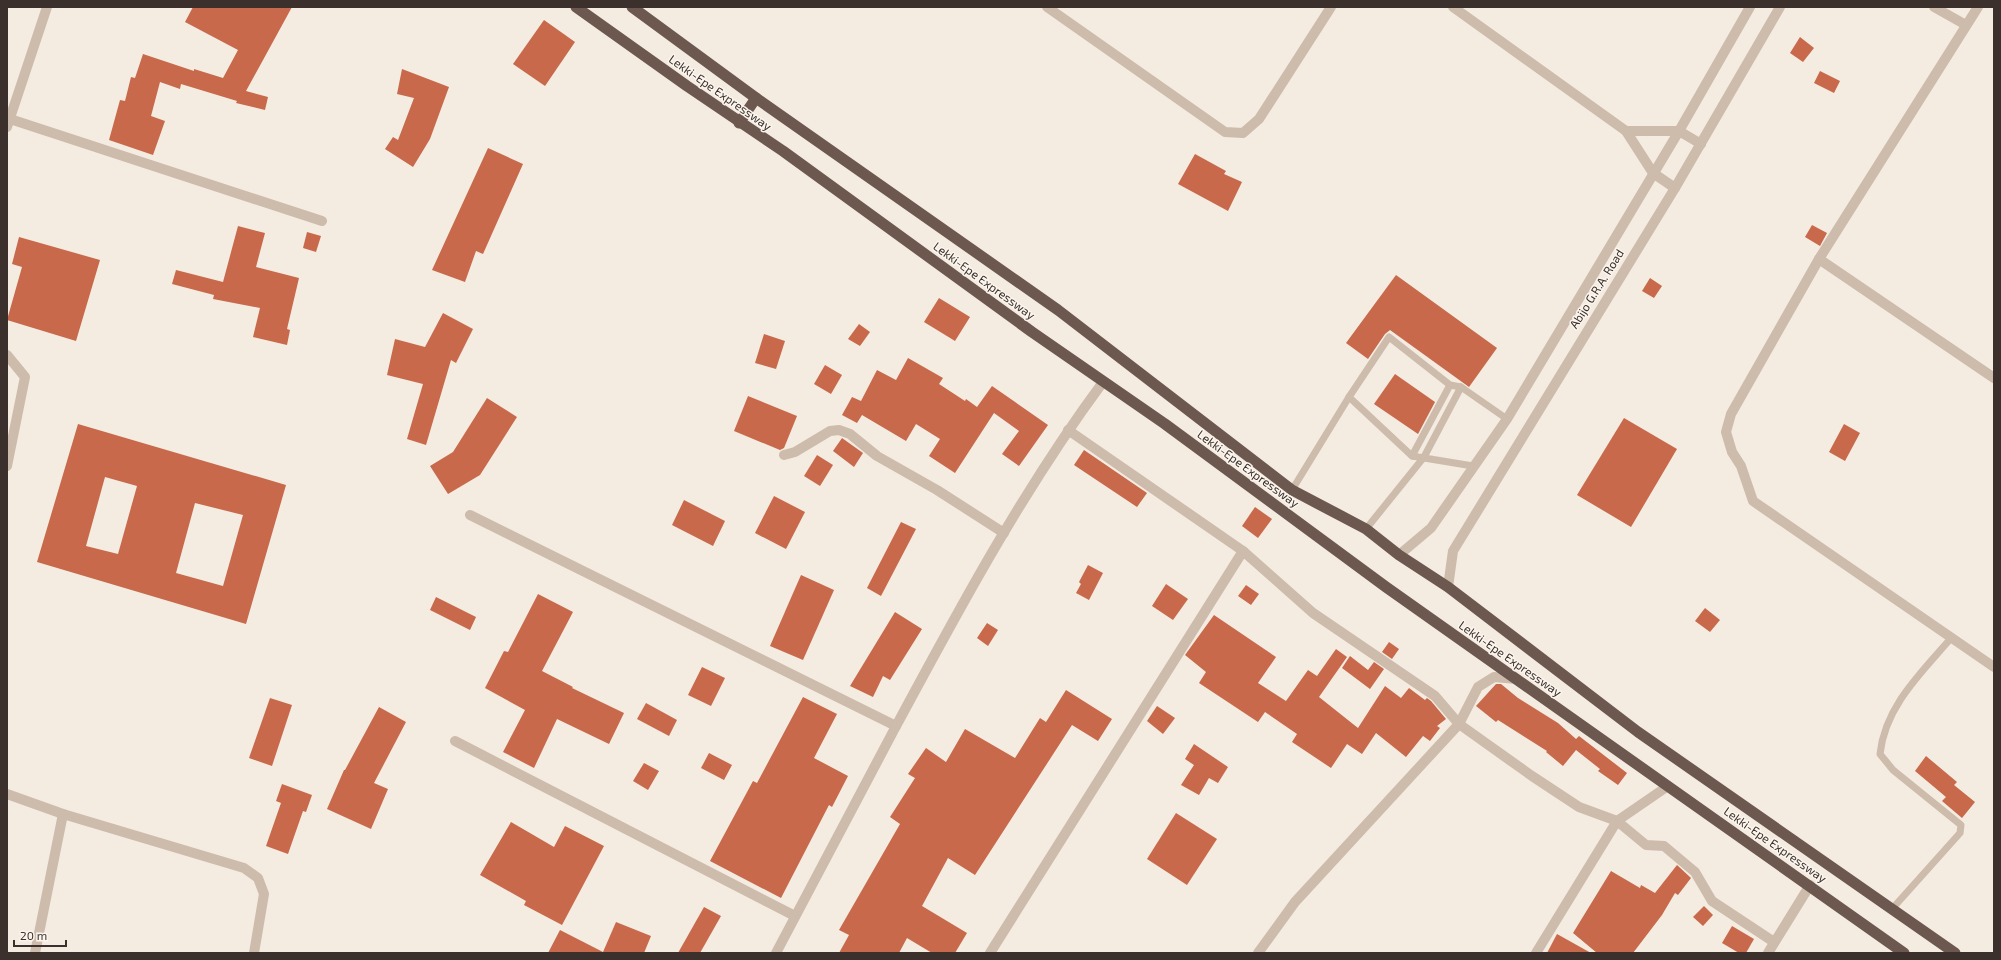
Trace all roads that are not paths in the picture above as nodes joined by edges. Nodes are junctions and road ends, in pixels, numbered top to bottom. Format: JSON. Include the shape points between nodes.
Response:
{"nodes":[{"id":1,"x":47,"y":7,"type":"edge"},
{"id":2,"x":576,"y":7,"type":"edge"},
{"id":3,"x":632,"y":7,"type":"edge"},
{"id":4,"x":1047,"y":7,"type":"edge"},
{"id":5,"x":1331,"y":7,"type":"edge"},
{"id":6,"x":1453,"y":7,"type":"edge"},
{"id":7,"x":1750,"y":7,"type":"edge"},
{"id":8,"x":1780,"y":7,"type":"edge"},
{"id":9,"x":1934,"y":7,"type":"edge"},
{"id":10,"x":1978,"y":7,"type":"edge"},
{"id":11,"x":1966,"y":25,"type":"junction"},
{"id":12,"x":756,"y":98,"type":"junction"},
{"id":13,"x":8,"y":123,"type":"edge"},
{"id":14,"x":739,"y":123,"type":"junction"},
{"id":15,"x":1626,"y":131,"type":"junction"},
{"id":16,"x":1678,"y":131,"type":"junction"},
{"id":17,"x":1701,"y":144,"type":"junction"},
{"id":18,"x":1653,"y":173,"type":"junction"},
{"id":19,"x":1675,"y":188,"type":"junction"},
{"id":20,"x":322,"y":221,"type":"dead end"},
{"id":21,"x":1819,"y":260,"type":"junction"},
{"id":22,"x":7,"y":355,"type":"edge"},
{"id":23,"x":1994,"y":378,"type":"edge"},
{"id":24,"x":1103,"y":382,"type":"junction"},
{"id":25,"x":1450,"y":385,"type":"junction"},
{"id":26,"x":1461,"y":387,"type":"junction"},
{"id":27,"x":1349,"y":397,"type":"junction"},
{"id":28,"x":1506,"y":419,"type":"junction"},
{"id":29,"x":1068,"y":430,"type":"junction"},
{"id":30,"x":784,"y":455,"type":"dead end"},
{"id":31,"x":1412,"y":456,"type":"junction"},
{"id":32,"x":1424,"y":457,"type":"junction"},
{"id":33,"x":7,"y":466,"type":"edge"},
{"id":34,"x":1473,"y":466,"type":"junction"},
{"id":35,"x":1292,"y":490,"type":"junction"},
{"id":36,"x":470,"y":515,"type":"dead end"},
{"id":37,"x":1366,"y":529,"type":"junction"},
{"id":38,"x":1004,"y":532,"type":"junction"},
{"id":39,"x":1242,"y":551,"type":"junction"},
{"id":40,"x":1398,"y":555,"type":"junction"},
{"id":41,"x":1448,"y":587,"type":"junction"},
{"id":42,"x":1952,"y":637,"type":"junction"},
{"id":43,"x":1994,"y":667,"type":"edge"},
{"id":44,"x":1517,"y":679,"type":"junction"},
{"id":45,"x":1459,"y":724,"type":"junction"},
{"id":46,"x":896,"y":726,"type":"junction"},
{"id":47,"x":455,"y":741,"type":"dead end"},
{"id":48,"x":1668,"y":786,"type":"junction"},
{"id":49,"x":7,"y":794,"type":"edge"},
{"id":50,"x":63,"y":814,"type":"junction"},
{"id":51,"x":1617,"y":821,"type":"junction"},
{"id":52,"x":1810,"y":885,"type":"junction"},
{"id":53,"x":1892,"y":909,"type":"junction"},
{"id":54,"x":795,"y":916,"type":"junction"},
{"id":55,"x":1774,"y":942,"type":"junction"},
{"id":56,"x":35,"y":953,"type":"edge"},
{"id":57,"x":254,"y":953,"type":"edge"},
{"id":58,"x":776,"y":953,"type":"edge"},
{"id":59,"x":990,"y":953,"type":"edge"},
{"id":60,"x":1258,"y":953,"type":"edge"},
{"id":61,"x":1536,"y":953,"type":"edge"},
{"id":62,"x":1768,"y":953,"type":"edge"},
{"id":63,"x":1904,"y":953,"type":"edge"},
{"id":64,"x":1955,"y":953,"type":"edge"}],
"edges":[{"from":1,"to":13,"type":"street"},
{"from":2,"to":14,"type":"highway","name":"Lekki-Epe Expressway"},
{"from":3,"to":12,"type":"highway","name":"Lekki-Epe Expressway"},
{"from":4,"to":5,"type":"street","via":[[1225,132],[1243,133],[1259,119]]},
{"from":6,"to":15,"type":"street"},
{"from":7,"to":16,"type":"street","name":"Abijo G.R.A. Road"},
{"from":8,"to":17,"type":"street","name":"Abijo G.R.A. Road"},
{"from":9,"to":11,"type":"street"},
{"from":10,"to":11,"type":"street"},
{"from":11,"to":21,"type":"street"},
{"from":12,"to":14,"type":"highway"},
{"from":12,"to":35,"type":"highway","name":"Lekki-Epe Expressway","via":[[1058,310]]},
{"from":13,"to":20,"type":"street"},
{"from":14,"to":24,"type":"highway","name":"Lekki-Epe Expressway","via":[[783,151]]},
{"from":15,"to":16,"type":"street"},
{"from":15,"to":18,"type":"street"},
{"from":16,"to":17,"type":"street"},
{"from":16,"to":18,"type":"street","name":"Abijo G.R.A. Road"},
{"from":17,"to":19,"type":"street","name":"Abijo G.R.A. Road"},
{"from":18,"to":19,"type":"street"},
{"from":18,"to":28,"type":"street","name":"Abijo G.R.A. Road"},
{"from":19,"to":41,"type":"street","name":"Abijo G.R.A. Road","via":[[1453,551]]},
{"from":21,"to":23,"type":"street"},
{"from":21,"to":42,"type":"street","via":[[1731,414],[1726,432],[1732,452],[1741,466],[1754,501]]},
{"from":22,"to":33,"type":"street","via":[[25,377]]},
{"from":24,"to":29,"type":"street"},
{"from":24,"to":44,"type":"highway","name":"Lekki-Epe Expressway","via":[[1165,424],[1386,587]]},
{"from":25,"to":26,"type":"lane"},
{"from":25,"to":27,"type":"lane","via":[[1389,337]]},
{"from":25,"to":31,"type":"lane"},
{"from":26,"to":28,"type":"lane"},
{"from":26,"to":32,"type":"lane"},
{"from":27,"to":31,"type":"lane"},
{"from":27,"to":35,"type":"lane"},
{"from":28,"to":34,"type":"street","name":"Abijo G.R.A. Road"},
{"from":29,"to":38,"type":"street"},
{"from":29,"to":39,"type":"street"},
{"from":30,"to":38,"type":"street","via":[[795,452],[830,431],[839,430],[850,434],[877,456]]},
{"from":31,"to":32,"type":"lane"},
{"from":32,"to":34,"type":"lane"},
{"from":32,"to":37,"type":"lane"},
{"from":34,"to":40,"type":"street","name":"Abijo G.R.A. Road","via":[[1431,528]]},
{"from":35,"to":37,"type":"highway","name":"Lekki-Epe Expressway"},
{"from":36,"to":46,"type":"street"},
{"from":37,"to":40,"type":"highway","name":"Lekki-Epe Expressway"},
{"from":38,"to":46,"type":"street","via":[[955,615]]},
{"from":39,"to":45,"type":"street","via":[[1313,613],[1435,696]]},
{"from":39,"to":59,"type":"street"},
{"from":40,"to":41,"type":"highway","name":"Lekki-Epe Expressway"},
{"from":41,"to":53,"type":"highway","name":"Lekki-Epe Expressway","via":[[1638,732]]},
{"from":42,"to":43,"type":"street"},
{"from":42,"to":53,"type":"lane","via":[[1906,689],[1892,712],[1881,740],[1880,754],[1893,770],[1961,825],[1960,833]]},
{"from":44,"to":45,"type":"street","via":[[1494,677],[1478,687]]},
{"from":44,"to":48,"type":"highway","name":"Lekki-Epe Expressway"},
{"from":45,"to":51,"type":"street","via":[[1580,807]]},
{"from":45,"to":60,"type":"street","via":[[1296,902]]},
{"from":46,"to":54,"type":"street"},
{"from":47,"to":54,"type":"street"},
{"from":48,"to":51,"type":"street"},
{"from":48,"to":52,"type":"highway","name":"Lekki-Epe Expressway"},
{"from":49,"to":50,"type":"street"},
{"from":50,"to":56,"type":"street"},
{"from":50,"to":57,"type":"street","via":[[244,868],[258,878],[264,894]]},
{"from":51,"to":55,"type":"street","via":[[1646,845],[1664,846],[1695,872],[1712,901]]},
{"from":51,"to":61,"type":"street"},
{"from":52,"to":55,"type":"street"},
{"from":52,"to":63,"type":"highway","name":"Lekki-Epe Expressway"},
{"from":53,"to":64,"type":"highway","name":"Lekki-Epe Expressway"},
{"from":54,"to":58,"type":"street"},
{"from":55,"to":62,"type":"street"}]}
